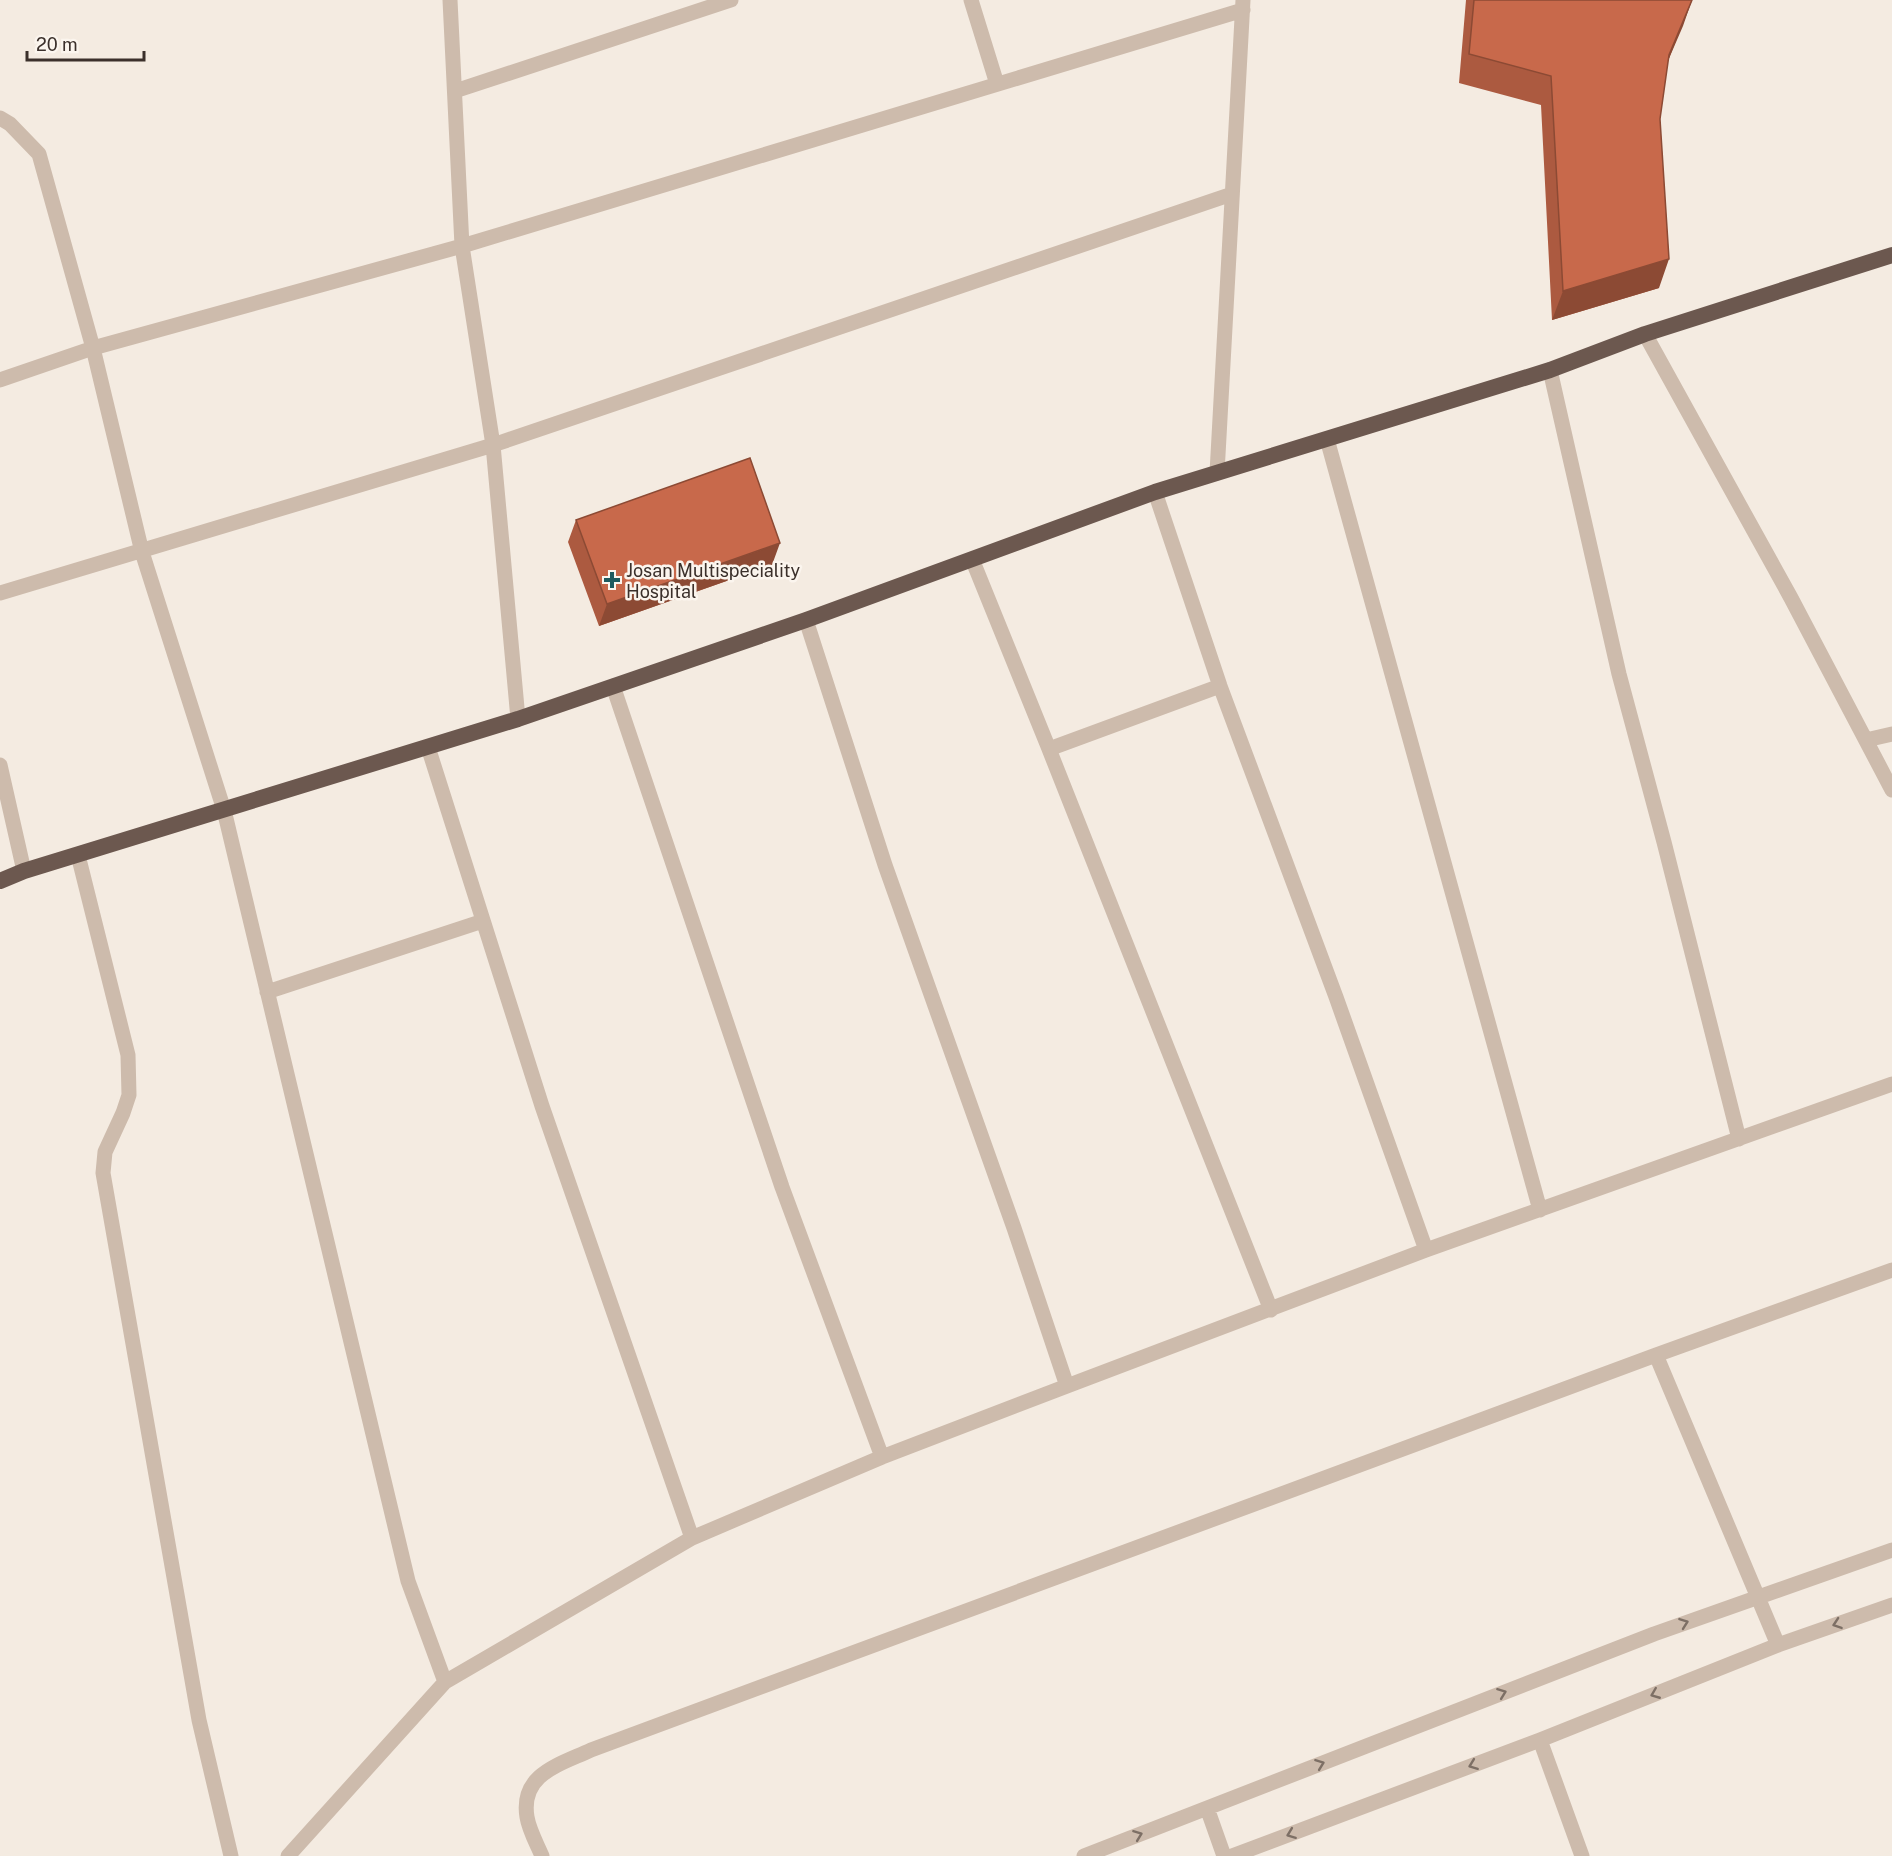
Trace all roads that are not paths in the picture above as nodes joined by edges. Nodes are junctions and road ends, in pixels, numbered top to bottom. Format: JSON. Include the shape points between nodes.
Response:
{"nodes":[{"id":1,"x":450,"y":0,"type":"edge"},
{"id":2,"x":731,"y":0,"type":"edge"},
{"id":3,"x":971,"y":0,"type":"edge"},
{"id":4,"x":1243,"y":5,"type":"edge"},
{"id":5,"x":997,"y":84,"type":"junction"},
{"id":6,"x":454,"y":91,"type":"junction"},
{"id":7,"x":0,"y":118,"type":"edge"},
{"id":8,"x":1232,"y":194,"type":"junction"},
{"id":9,"x":462,"y":246,"type":"junction"},
{"id":10,"x":1892,"y":255,"type":"edge"},
{"id":11,"x":1645,"y":333,"type":"junction"},
{"id":12,"x":93,"y":348,"type":"junction"},
{"id":13,"x":1550,"y":370,"type":"junction"},
{"id":14,"x":0,"y":380,"type":"edge"},
{"id":15,"x":1327,"y":439,"type":"junction"},
{"id":16,"x":493,"y":445,"type":"junction"},
{"id":17,"x":1217,"y":473,"type":"junction"},
{"id":18,"x":1155,"y":492,"type":"junction"},
{"id":19,"x":142,"y":552,"type":"junction"},
{"id":20,"x":972,"y":560,"type":"junction"},
{"id":21,"x":0,"y":592,"type":"edge"},
{"id":22,"x":806,"y":620,"type":"junction"},
{"id":23,"x":614,"y":686,"type":"junction"},
{"id":24,"x":1220,"y":686,"type":"junction"},
{"id":25,"x":518,"y":719,"type":"junction"},
{"id":26,"x":1892,"y":734,"type":"edge"},
{"id":27,"x":1866,"y":741,"type":"junction"},
{"id":28,"x":428,"y":747,"type":"junction"},
{"id":29,"x":1049,"y":749,"type":"junction"},
{"id":30,"x":0,"y":765,"type":"edge"},
{"id":31,"x":1892,"y":790,"type":"edge"},
{"id":32,"x":224,"y":810,"type":"junction"},
{"id":33,"x":78,"y":855,"type":"junction"},
{"id":34,"x":24,"y":871,"type":"junction"},
{"id":35,"x":0,"y":881,"type":"edge"},
{"id":36,"x":483,"y":921,"type":"junction"},
{"id":37,"x":267,"y":992,"type":"junction"},
{"id":38,"x":1892,"y":1084,"type":"edge"},
{"id":39,"x":1739,"y":1139,"type":"junction"},
{"id":40,"x":1540,"y":1210,"type":"junction"},
{"id":41,"x":1426,"y":1250,"type":"junction"},
{"id":42,"x":1892,"y":1270,"type":"edge"},
{"id":43,"x":1271,"y":1310,"type":"junction"},
{"id":44,"x":1656,"y":1355,"type":"junction"},
{"id":45,"x":1067,"y":1386,"type":"junction"},
{"id":46,"x":882,"y":1457,"type":"junction"},
{"id":47,"x":692,"y":1538,"type":"junction"},
{"id":48,"x":1892,"y":1550,"type":"edge"},
{"id":49,"x":1758,"y":1597,"type":"junction"},
{"id":50,"x":1892,"y":1605,"type":"edge"},
{"id":51,"x":1778,"y":1645,"type":"junction"},
{"id":52,"x":445,"y":1682,"type":"junction"},
{"id":53,"x":1540,"y":1740,"type":"junction"},
{"id":54,"x":1207,"y":1808,"type":"junction"},
{"id":55,"x":231,"y":1856,"type":"edge"},
{"id":56,"x":288,"y":1856,"type":"edge"},
{"id":57,"x":542,"y":1856,"type":"edge"},
{"id":58,"x":1084,"y":1856,"type":"edge"},
{"id":59,"x":1224,"y":1856,"type":"edge"},
{"id":60,"x":1232,"y":1856,"type":"edge"},
{"id":61,"x":1582,"y":1856,"type":"edge"}],
"edges":[{"from":1,"to":6,"type":"street"},
{"from":2,"to":6,"type":"street"},
{"from":3,"to":5,"type":"street"},
{"from":4,"to":5,"type":"street"},
{"from":4,"to":8,"type":"street"},
{"from":5,"to":9,"type":"street"},
{"from":6,"to":9,"type":"street"},
{"from":7,"to":12,"type":"street","via":[[39,154]]},
{"from":8,"to":16,"type":"street"},
{"from":8,"to":17,"type":"street"},
{"from":9,"to":12,"type":"street"},
{"from":9,"to":16,"type":"street"},
{"from":10,"to":11,"type":"highway"},
{"from":11,"to":13,"type":"highway"},
{"from":11,"to":27,"type":"street"},
{"from":12,"to":14,"type":"street"},
{"from":12,"to":19,"type":"street"},
{"from":13,"to":15,"type":"highway"},
{"from":13,"to":39,"type":"street","via":[[1618,674]]},
{"from":15,"to":17,"type":"highway"},
{"from":15,"to":40,"type":"street"},
{"from":16,"to":19,"type":"street"},
{"from":16,"to":25,"type":"street"},
{"from":17,"to":18,"type":"highway"},
{"from":18,"to":20,"type":"highway"},
{"from":18,"to":24,"type":"street"},
{"from":19,"to":21,"type":"street"},
{"from":19,"to":32,"type":"street"},
{"from":20,"to":22,"type":"highway"},
{"from":20,"to":29,"type":"street"},
{"from":22,"to":23,"type":"highway"},
{"from":22,"to":45,"type":"street","via":[[885,865]]},
{"from":23,"to":25,"type":"highway"},
{"from":23,"to":46,"type":"street","via":[[782,1187]]},
{"from":24,"to":29,"type":"street"},
{"from":24,"to":41,"type":"street"},
{"from":25,"to":28,"type":"highway"},
{"from":26,"to":27,"type":"street"},
{"from":27,"to":31,"type":"street"},
{"from":28,"to":32,"type":"highway"},
{"from":28,"to":36,"type":"street"},
{"from":29,"to":43,"type":"street"},
{"from":30,"to":34,"type":"street"},
{"from":32,"to":33,"type":"highway"},
{"from":32,"to":37,"type":"street"},
{"from":33,"to":34,"type":"highway"},
{"from":33,"to":55,"type":"street","via":[[130,1076],[129,1095],[105,1152],[103,1173],[199,1720]]},
{"from":34,"to":35,"type":"highway"},
{"from":36,"to":37,"type":"street"},
{"from":36,"to":47,"type":"street","via":[[542,1106]]},
{"from":37,"to":52,"type":"street","via":[[408,1581]]},
{"from":38,"to":39,"type":"street"},
{"from":39,"to":40,"type":"street"},
{"from":40,"to":41,"type":"street"},
{"from":41,"to":43,"type":"street"},
{"from":42,"to":44,"type":"street"},
{"from":43,"to":45,"type":"street"},
{"from":44,"to":49,"type":"street"},
{"from":44,"to":57,"type":"street","via":[[546,1770],[533,1783],[526,1799],[527,1819]]},
{"from":45,"to":46,"type":"street"},
{"from":46,"to":47,"type":"street"},
{"from":47,"to":52,"type":"street"},
{"from":48,"to":49,"type":"street"},
{"from":49,"to":51,"type":"street"},
{"from":54,"to":49,"type":"street","one_way":true},
{"from":50,"to":51,"type":"street","one_way":true},
{"from":51,"to":53,"type":"street","one_way":true},
{"from":52,"to":56,"type":"street"},
{"from":53,"to":60,"type":"street","one_way":true},
{"from":53,"to":61,"type":"street"},
{"from":58,"to":54,"type":"street","one_way":true},
{"from":54,"to":59,"type":"street"}]}
